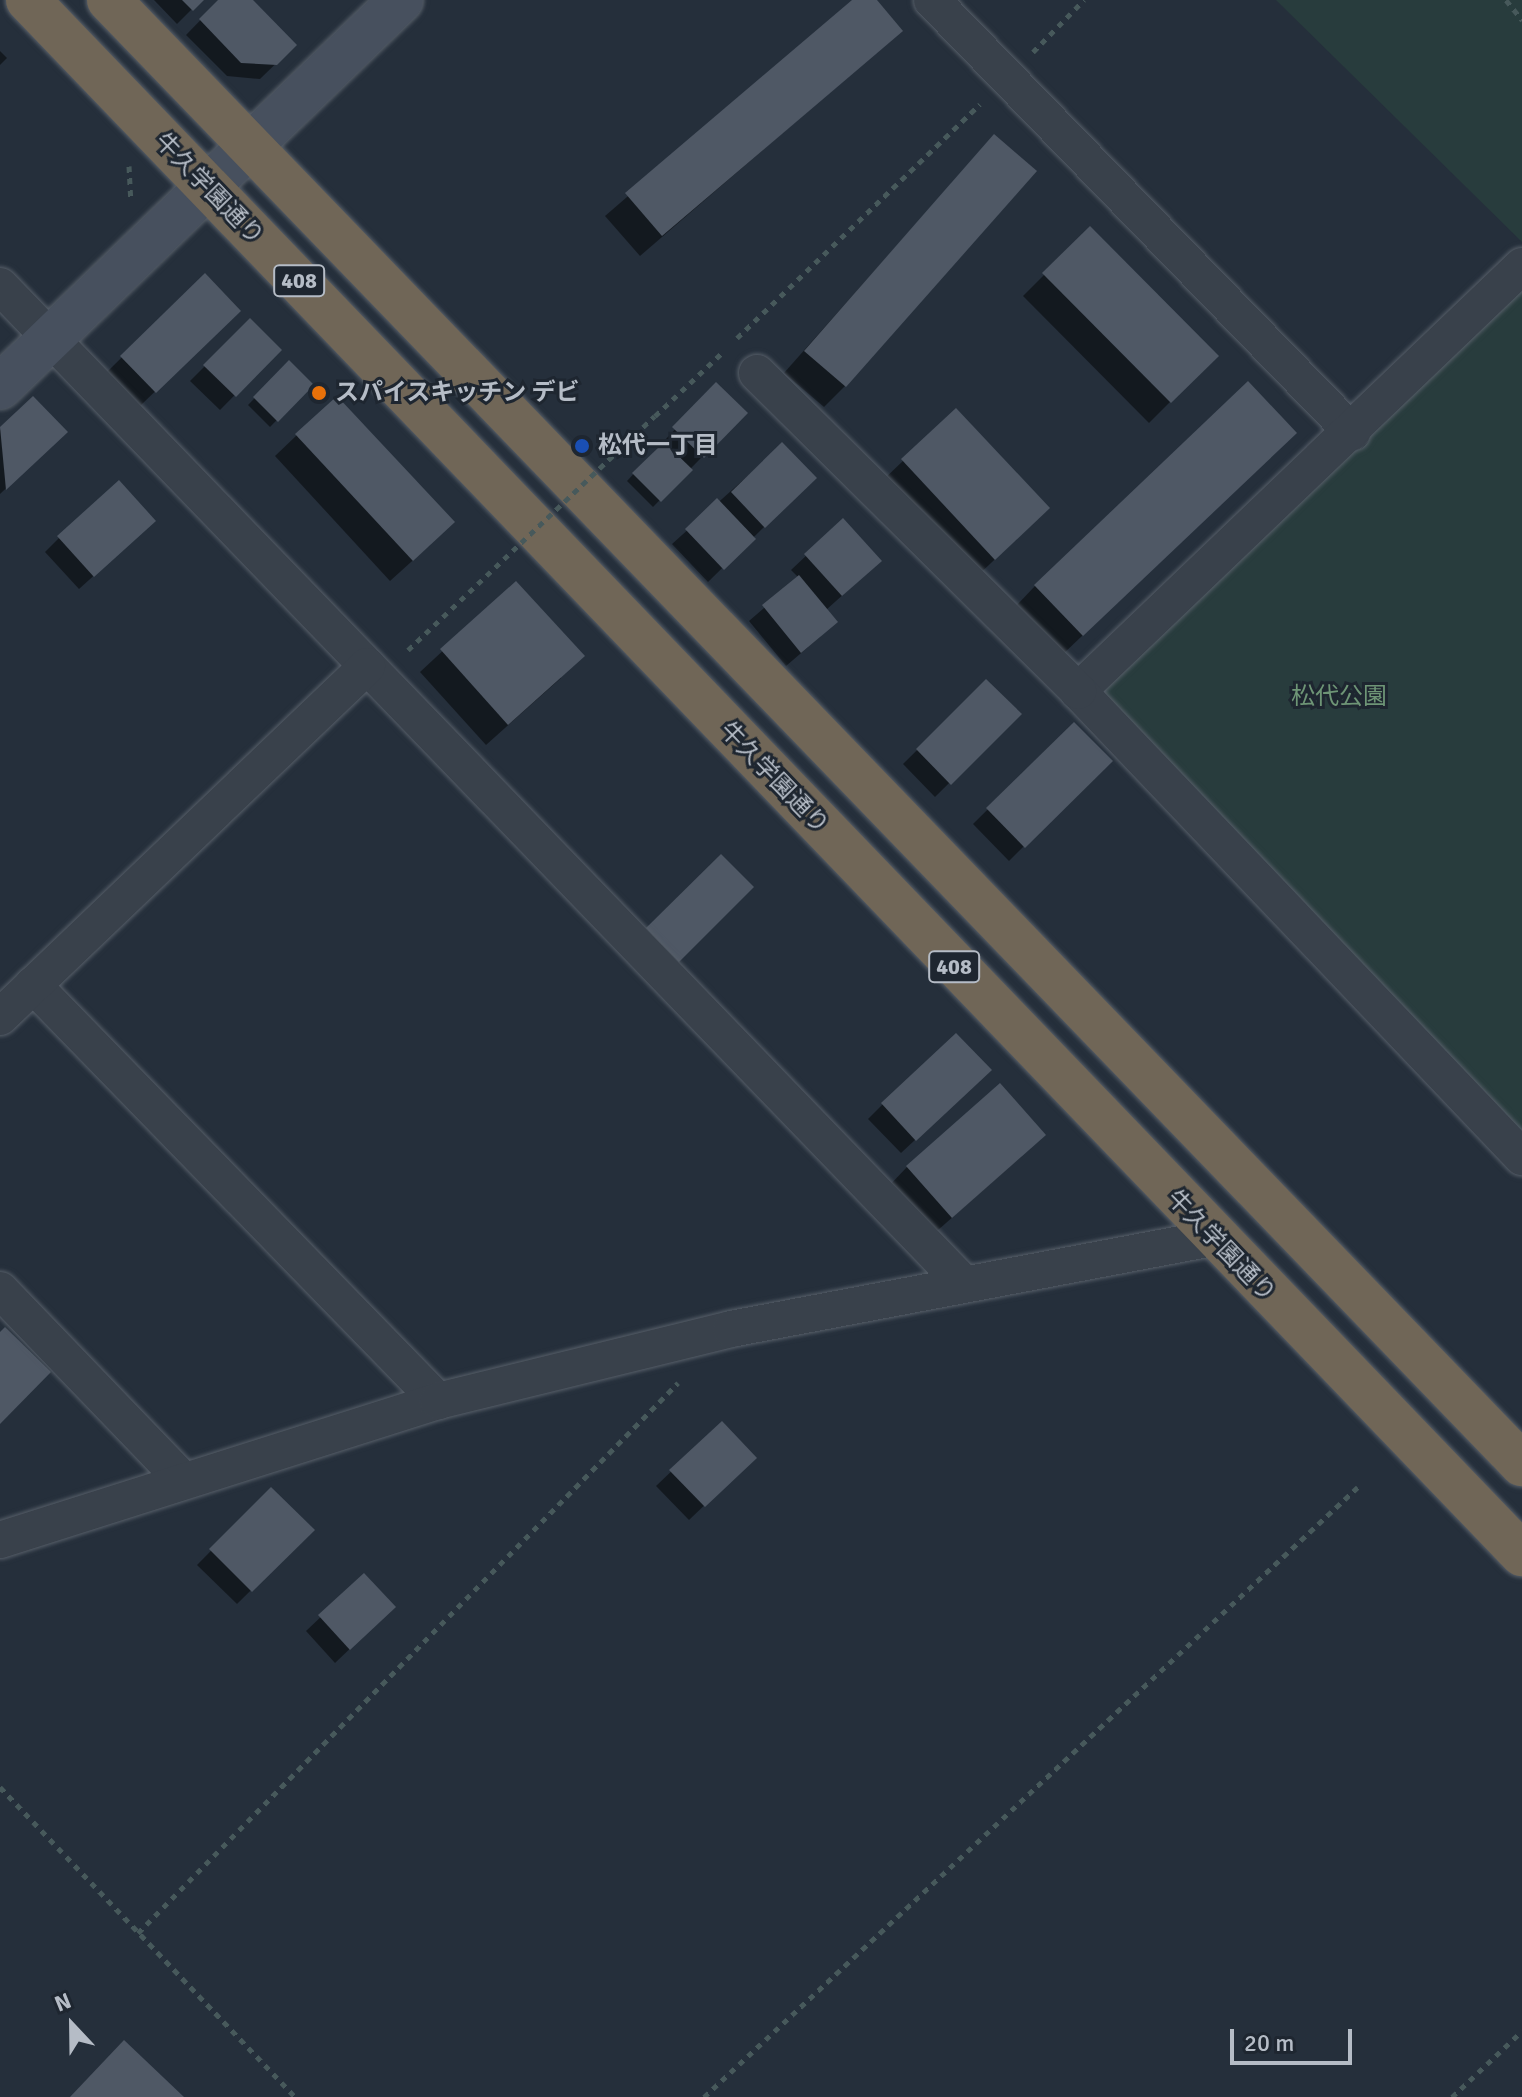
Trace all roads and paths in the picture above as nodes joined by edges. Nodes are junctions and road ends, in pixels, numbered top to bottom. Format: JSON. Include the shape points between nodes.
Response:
{"nodes":[{"id":1,"x":28,"y":0,"type":"edge"},
{"id":2,"x":109,"y":0,"type":"edge"},
{"id":3,"x":401,"y":0,"type":"edge"},
{"id":4,"x":932,"y":0,"type":"edge"},
{"id":5,"x":1084,"y":0,"type":"edge"},
{"id":6,"x":1506,"y":0,"type":"edge"},
{"id":7,"x":1522,"y":20,"type":"edge"},
{"id":8,"x":1006,"y":79,"type":"junction"},
{"id":9,"x":251,"y":145,"type":"junction"},
{"id":10,"x":207,"y":187,"type":"junction"},
{"id":11,"x":1522,"y":266,"type":"edge"},
{"id":12,"x":0,"y":286,"type":"edge"},
{"id":13,"x":51,"y":339,"type":"junction"},
{"id":14,"x":757,"y":373,"type":"dead end"},
{"id":15,"x":0,"y":387,"type":"edge"},
{"id":16,"x":1352,"y":432,"type":"junction"},
{"id":17,"x":408,"y":650,"type":"dead end"},
{"id":18,"x":367,"y":666,"type":"junction"},
{"id":19,"x":1078,"y":691,"type":"junction"},
{"id":20,"x":33,"y":985,"type":"junction"},
{"id":21,"x":0,"y":1017,"type":"edge"},
{"id":22,"x":1522,"y":1157,"type":"edge"},
{"id":23,"x":1213,"y":1238,"type":"junction"},
{"id":24,"x":964,"y":1284,"type":"junction"},
{"id":25,"x":0,"y":1290,"type":"edge"},
{"id":26,"x":686,"y":1375,"type":"dead end"},
{"id":27,"x":438,"y":1401,"type":"junction"},
{"id":28,"x":1522,"y":1464,"type":"edge"},
{"id":29,"x":182,"y":1479,"type":"junction"},
{"id":30,"x":1358,"y":1487,"type":"dead end"},
{"id":31,"x":0,"y":1540,"type":"edge"},
{"id":32,"x":1522,"y":1554,"type":"edge"},
{"id":33,"x":0,"y":1787,"type":"edge"},
{"id":34,"x":138,"y":1933,"type":"junction"},
{"id":35,"x":1522,"y":2031,"type":"edge"},
{"id":36,"x":295,"y":2097,"type":"edge"},
{"id":37,"x":704,"y":2097,"type":"edge"},
{"id":38,"x":1452,"y":2097,"type":"edge"}],
"edges":[{"from":1,"to":10,"type":"highway","name":"牛久学園通り","number":"408"},
{"from":2,"to":9,"type":"highway","number":"408"},
{"from":3,"to":9,"type":"street"},
{"from":4,"to":8,"type":"street"},
{"from":5,"to":8,"type":"path"},
{"from":6,"to":7,"type":"path"},
{"from":8,"to":16,"type":"street"},
{"from":8,"to":17,"type":"path","bridge":true},
{"from":9,"to":10,"type":"street"},
{"from":9,"to":28,"type":"highway","number":"408"},
{"from":10,"to":13,"type":"street"},
{"from":10,"to":23,"type":"highway","name":"牛久学園通り","number":"408"},
{"from":11,"to":16,"type":"street"},
{"from":12,"to":13,"type":"street"},
{"from":13,"to":15,"type":"street"},
{"from":13,"to":18,"type":"street"},
{"from":14,"to":19,"type":"street"},
{"from":16,"to":19,"type":"street"},
{"from":18,"to":20,"type":"street"},
{"from":18,"to":24,"type":"street"},
{"from":19,"to":22,"type":"street"},
{"from":20,"to":21,"type":"street"},
{"from":20,"to":27,"type":"street"},
{"from":23,"to":24,"type":"street"},
{"from":23,"to":32,"type":"highway","name":"牛久学園通り","number":"408"},
{"from":24,"to":27,"type":"street","via":[[731,1329]]},
{"from":25,"to":29,"type":"street"},
{"from":26,"to":34,"type":"path"},
{"from":27,"to":29,"type":"street"},
{"from":29,"to":31,"type":"street"},
{"from":30,"to":37,"type":"path"},
{"from":33,"to":34,"type":"path"},
{"from":34,"to":36,"type":"path"},
{"from":35,"to":38,"type":"path"}]}
